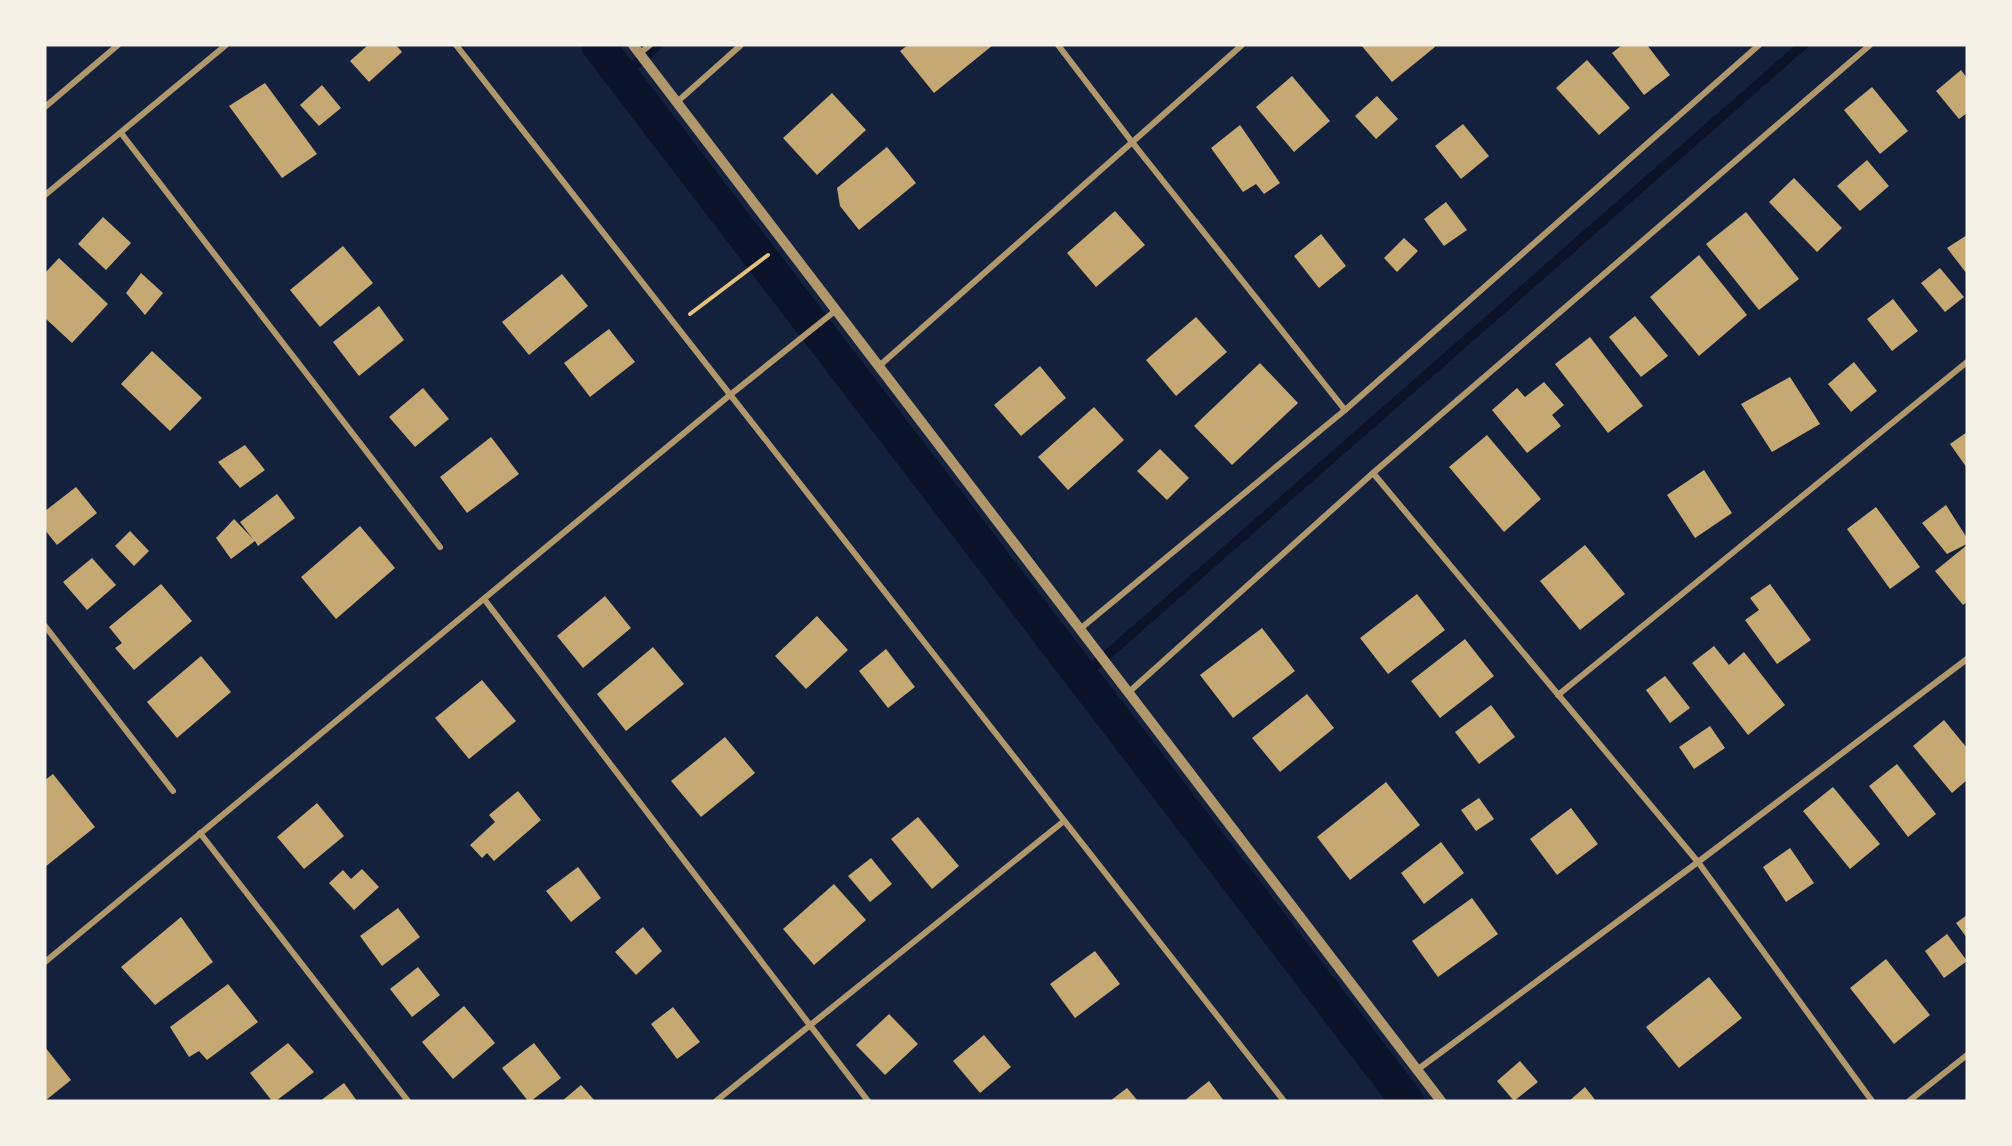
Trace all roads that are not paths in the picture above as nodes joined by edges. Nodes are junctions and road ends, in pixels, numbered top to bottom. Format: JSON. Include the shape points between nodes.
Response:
{"nodes":[{"id":1,"x":118,"y":45,"type":"edge"},
{"id":2,"x":226,"y":45,"type":"edge"},
{"id":3,"x":456,"y":45,"type":"edge"},
{"id":4,"x":650,"y":45,"type":"edge"},
{"id":5,"x":741,"y":45,"type":"edge"},
{"id":6,"x":1058,"y":45,"type":"edge"},
{"id":7,"x":1242,"y":45,"type":"edge"},
{"id":8,"x":1759,"y":45,"type":"edge"},
{"id":9,"x":1870,"y":45,"type":"edge"},
{"id":10,"x":636,"y":50,"type":"edge"},
{"id":11,"x":677,"y":102,"type":"junction"},
{"id":12,"x":45,"y":107,"type":"edge"},
{"id":13,"x":121,"y":133,"type":"junction"},
{"id":14,"x":1132,"y":142,"type":"junction"},
{"id":15,"x":45,"y":195,"type":"edge"},
{"id":16,"x":836,"y":310,"type":"junction"},
{"id":17,"x":1967,"y":362,"type":"edge"},
{"id":18,"x":878,"y":367,"type":"junction"},
{"id":19,"x":730,"y":395,"type":"junction"},
{"id":20,"x":1345,"y":410,"type":"junction"},
{"id":21,"x":1373,"y":473,"type":"junction"},
{"id":22,"x":440,"y":547,"type":"dead end"},
{"id":23,"x":484,"y":599,"type":"junction"},
{"id":24,"x":45,"y":626,"type":"edge"},
{"id":25,"x":1080,"y":629,"type":"junction"},
{"id":26,"x":1967,"y":659,"type":"edge"},
{"id":27,"x":1129,"y":692,"type":"junction"},
{"id":28,"x":1558,"y":695,"type":"junction"},
{"id":29,"x":173,"y":790,"type":"dead end"},
{"id":30,"x":1064,"y":821,"type":"junction"},
{"id":31,"x":200,"y":833,"type":"junction"},
{"id":32,"x":1698,"y":862,"type":"junction"},
{"id":33,"x":45,"y":962,"type":"edge"},
{"id":34,"x":810,"y":1025,"type":"junction"},
{"id":35,"x":1967,"y":1055,"type":"edge"},
{"id":36,"x":1417,"y":1070,"type":"junction"},
{"id":37,"x":408,"y":1101,"type":"edge"},
{"id":38,"x":716,"y":1101,"type":"edge"},
{"id":39,"x":868,"y":1101,"type":"edge"},
{"id":40,"x":1284,"y":1101,"type":"edge"},
{"id":41,"x":1441,"y":1101,"type":"edge"},
{"id":42,"x":1872,"y":1101,"type":"edge"},
{"id":43,"x":1909,"y":1101,"type":"edge"}],
"edges":[{"from":1,"to":12,"type":"street"},
{"from":2,"to":13,"type":"street"},
{"from":3,"to":19,"type":"street"},
{"from":4,"to":10,"type":"street"},
{"from":5,"to":11,"type":"street"},
{"from":6,"to":14,"type":"street"},
{"from":7,"to":14,"type":"street"},
{"from":8,"to":20,"type":"street"},
{"from":9,"to":21,"type":"street"},
{"from":10,"to":11,"type":"street"},
{"from":11,"to":16,"type":"street"},
{"from":13,"to":15,"type":"street"},
{"from":13,"to":22,"type":"street"},
{"from":14,"to":18,"type":"street"},
{"from":14,"to":20,"type":"street"},
{"from":16,"to":18,"type":"street"},
{"from":16,"to":19,"type":"street"},
{"from":17,"to":28,"type":"street"},
{"from":18,"to":25,"type":"street"},
{"from":19,"to":23,"type":"street"},
{"from":19,"to":30,"type":"street"},
{"from":20,"to":25,"type":"street"},
{"from":21,"to":27,"type":"street"},
{"from":21,"to":28,"type":"street"},
{"from":23,"to":31,"type":"street"},
{"from":23,"to":34,"type":"street"},
{"from":24,"to":29,"type":"street"},
{"from":25,"to":27,"type":"street"},
{"from":26,"to":32,"type":"street"},
{"from":27,"to":36,"type":"street"},
{"from":28,"to":32,"type":"street"},
{"from":30,"to":34,"type":"street"},
{"from":30,"to":40,"type":"street"},
{"from":31,"to":33,"type":"street"},
{"from":31,"to":37,"type":"street"},
{"from":32,"to":36,"type":"street"},
{"from":32,"to":42,"type":"street"},
{"from":34,"to":38,"type":"street"},
{"from":34,"to":39,"type":"street"},
{"from":35,"to":43,"type":"street"},
{"from":36,"to":41,"type":"street"}]}
